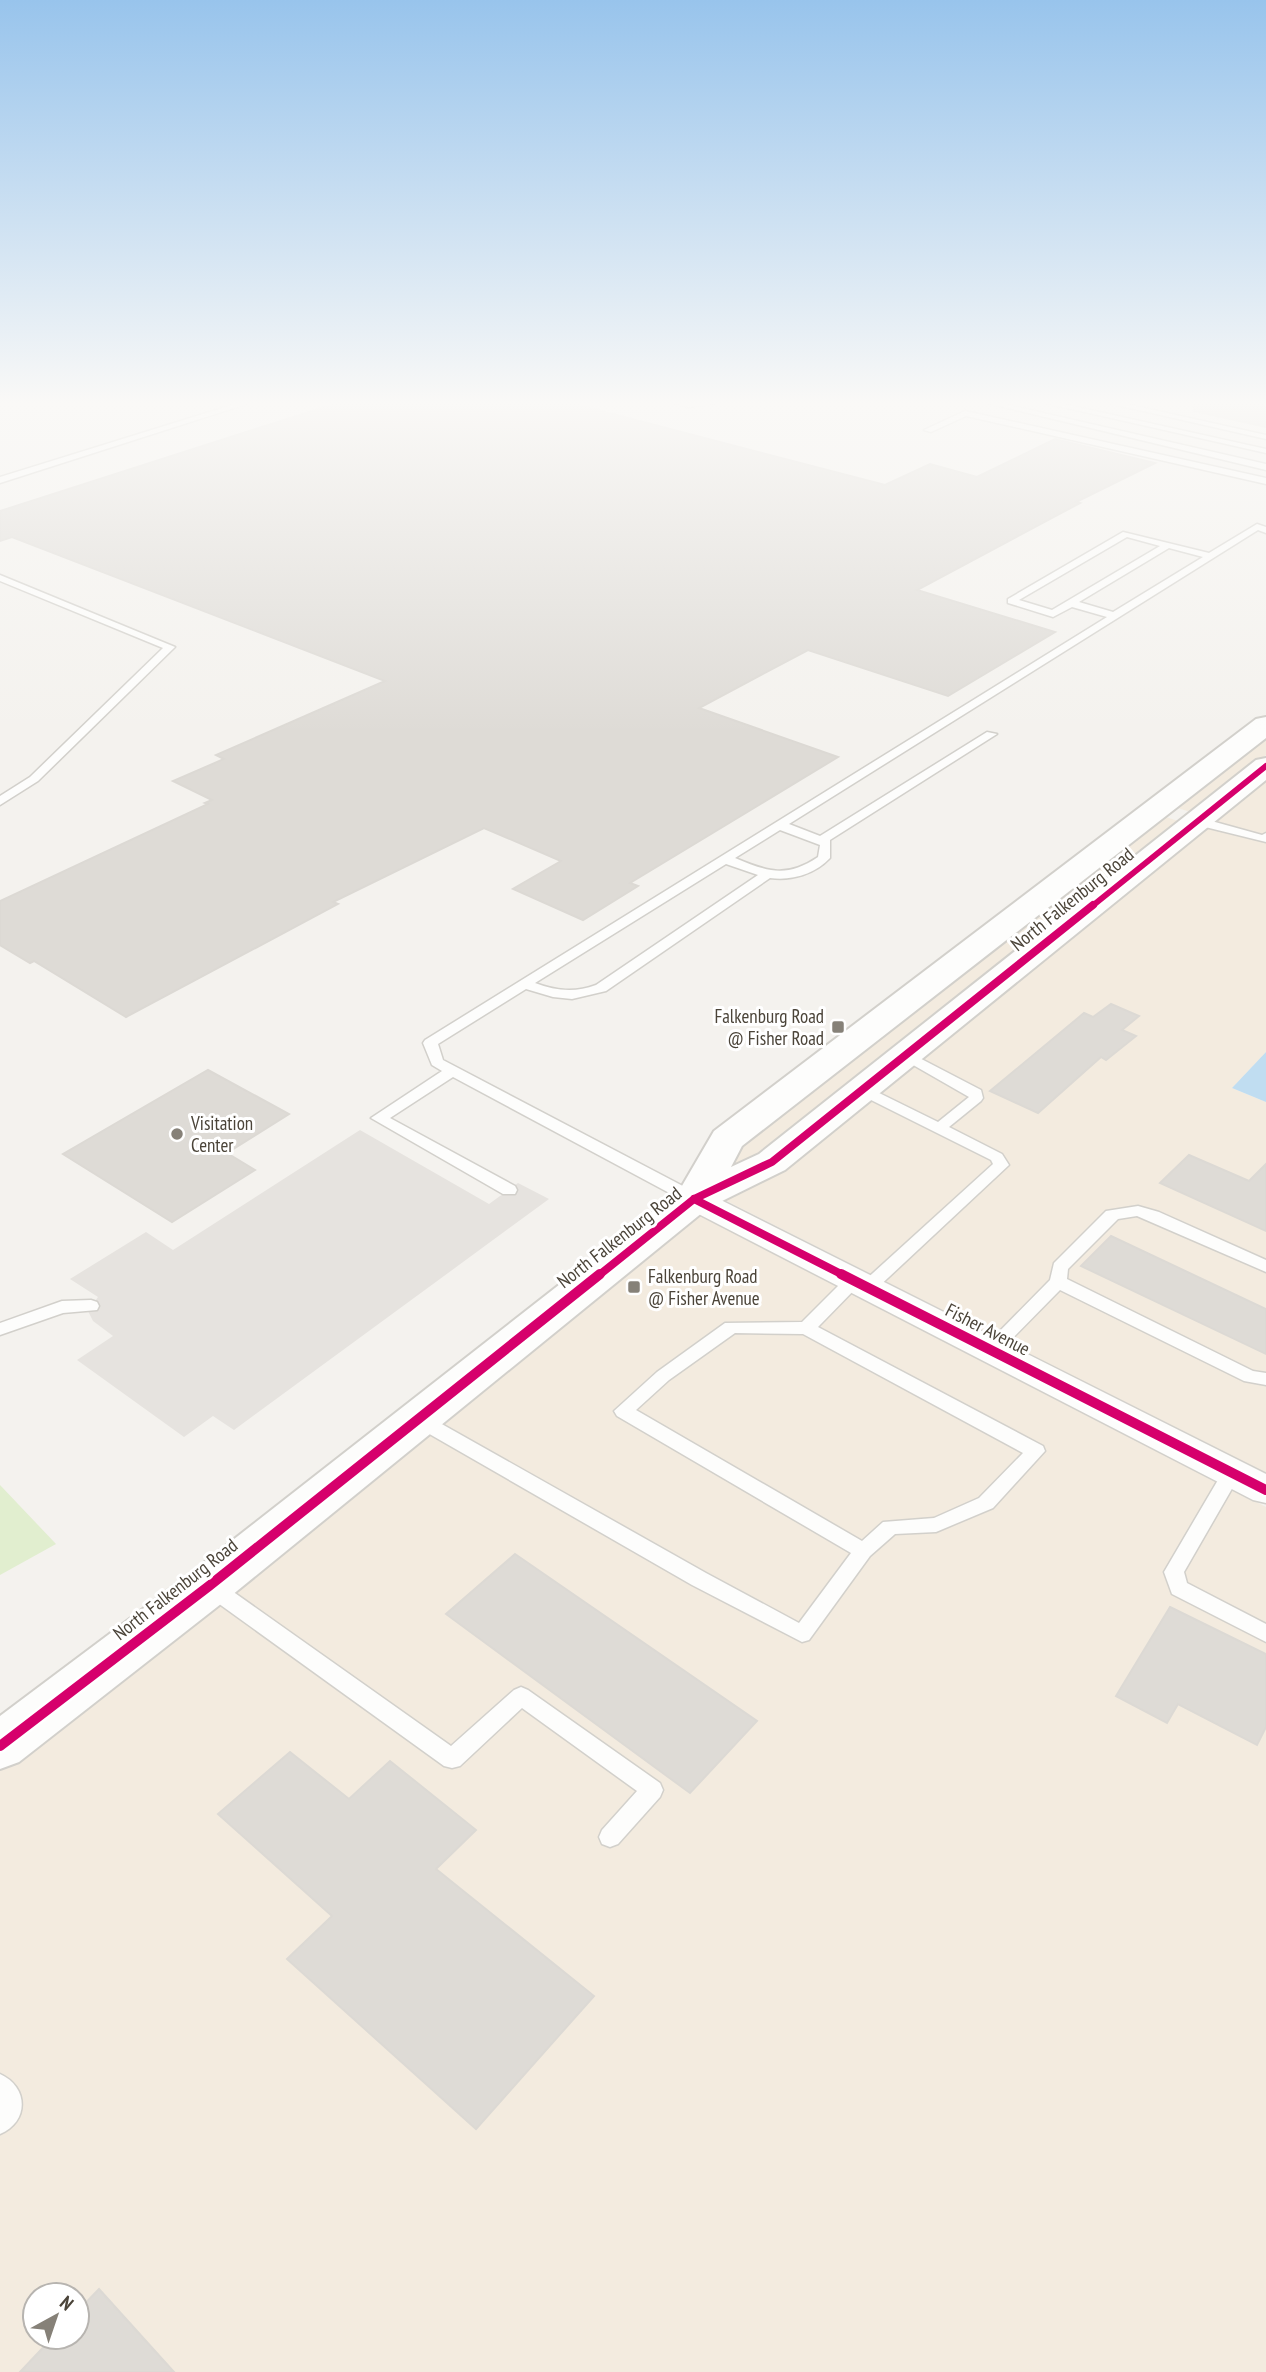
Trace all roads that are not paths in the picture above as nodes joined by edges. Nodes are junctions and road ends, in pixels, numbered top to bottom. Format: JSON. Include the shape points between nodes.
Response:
{"nodes":[{"id":1,"x":1263,"y":526,"type":"edge"},
{"id":2,"x":1168,"y":545,"type":"junction"},
{"id":3,"x":1211,"y":556,"type":"junction"},
{"id":4,"x":0,"y":579,"type":"edge"},
{"id":5,"x":1071,"y":603,"type":"junction"},
{"id":6,"x":1115,"y":616,"type":"junction"},
{"id":7,"x":1266,"y":725,"type":"edge"},
{"id":8,"x":991,"y":734,"type":"dead end"},
{"id":9,"x":1266,"y":766,"type":"edge"},
{"id":10,"x":0,"y":801,"type":"edge"},
{"id":11,"x":1158,"y":808,"type":"junction"},
{"id":12,"x":1197,"y":821,"type":"junction"},
{"id":13,"x":779,"y":825,"type":"junction"},
{"id":14,"x":1265,"y":839,"type":"edge"},
{"id":15,"x":821,"y":841,"type":"junction"},
{"id":16,"x":726,"y":859,"type":"junction"},
{"id":17,"x":766,"y":876,"type":"junction"},
{"id":18,"x":524,"y":984,"type":"junction"},
{"id":19,"x":906,"y":1055,"type":"junction"},
{"id":20,"x":452,"y":1071,"type":"junction"},
{"id":21,"x":862,"y":1090,"type":"junction"},
{"id":22,"x":939,"y":1128,"type":"junction"},
{"id":23,"x":509,"y":1190,"type":"dead end"},
{"id":24,"x":694,"y":1199,"type":"junction"},
{"id":25,"x":1266,"y":1267,"type":"edge"},
{"id":26,"x":1058,"y":1282,"type":"junction"},
{"id":27,"x":861,"y":1284,"type":"junction"},
{"id":28,"x":91,"y":1306,"type":"dead end"},
{"id":29,"x":806,"y":1328,"type":"junction"},
{"id":30,"x":0,"y":1329,"type":"edge"},
{"id":31,"x":991,"y":1350,"type":"junction"},
{"id":32,"x":1266,"y":1379,"type":"edge"},
{"id":33,"x":418,"y":1419,"type":"junction"},
{"id":34,"x":1232,"y":1473,"type":"junction"},
{"id":35,"x":1266,"y":1490,"type":"edge"},
{"id":36,"x":863,"y":1551,"type":"junction"},
{"id":37,"x":209,"y":1586,"type":"junction"},
{"id":38,"x":1266,"y":1634,"type":"edge"},
{"id":39,"x":0,"y":1746,"type":"edge"},
{"id":40,"x":610,"y":1837,"type":"dead end"},
{"id":41,"x":0,"y":2087,"type":"edge"},
{"id":42,"x":0,"y":2121,"type":"edge"}],
"edges":[{"from":1,"to":3,"type":"lane"},
{"from":2,"to":3,"type":"lane"},
{"from":2,"to":5,"type":"lane"},
{"from":2,"to":5,"type":"lane","via":[[1126,534],[1011,601],[1054,614]]},
{"from":3,"to":6,"type":"lane"},
{"from":4,"to":10,"type":"lane","via":[[170,647],[34,779]]},
{"from":5,"to":6,"type":"lane"},
{"from":6,"to":13,"type":"lane"},
{"from":7,"to":11,"type":"street","name":"North Falkenburg Road"},
{"from":8,"to":15,"type":"lane"},
{"from":9,"to":12,"type":"street","name":"North Falkenburg Road"},
{"from":11,"to":12,"type":"street"},
{"from":11,"to":24,"type":"street","name":"North Falkenburg Road","via":[[727,1139]]},
{"from":12,"to":14,"type":"lane"},
{"from":12,"to":19,"type":"street","name":"North Falkenburg Road"},
{"from":13,"to":15,"type":"lane"},
{"from":13,"to":16,"type":"lane"},
{"from":15,"to":17,"type":"lane","via":[[827,849],[814,866],[799,874]]},
{"from":16,"to":17,"type":"lane"},
{"from":16,"to":18,"type":"lane"},
{"from":17,"to":18,"type":"lane","via":[[601,988],[570,996],[551,995]]},
{"from":18,"to":20,"type":"lane","via":[[430,1043],[437,1062]]},
{"from":19,"to":21,"type":"street","name":"North Falkenburg Road"},
{"from":19,"to":22,"type":"lane","via":[[976,1093],[976,1098]]},
{"from":20,"to":23,"type":"lane","via":[[379,1118]]},
{"from":20,"to":24,"type":"lane"},
{"from":21,"to":22,"type":"lane"},
{"from":21,"to":24,"type":"street","name":"North Falkenburg Road","via":[[772,1162]]},
{"from":22,"to":27,"type":"lane","via":[[997,1157],[1001,1165]]},
{"from":24,"to":27,"type":"street","name":"Fisher Avenue"},
{"from":24,"to":33,"type":"street","name":"North Falkenburg Road"},
{"from":25,"to":26,"type":"lane","via":[[1153,1216],[1131,1211],[1112,1215],[1060,1267]]},
{"from":26,"to":31,"type":"lane"},
{"from":26,"to":32,"type":"lane","via":[[1250,1377]]},
{"from":27,"to":29,"type":"lane"},
{"from":27,"to":31,"type":"street","name":"Fisher Avenue"},
{"from":28,"to":30,"type":"lane","via":[[62,1307]]},
{"from":29,"to":36,"type":"lane","via":[[1036,1451],[986,1503],[936,1525],[890,1527]]},
{"from":29,"to":36,"type":"lane","via":[[731,1327],[623,1411]]},
{"from":31,"to":34,"type":"street","name":"Fisher Avenue"},
{"from":33,"to":36,"type":"lane","via":[[802,1634]]},
{"from":33,"to":37,"type":"street","name":"North Falkenburg Road"},
{"from":34,"to":35,"type":"street","name":"Fisher Avenue"},
{"from":34,"to":38,"type":"lane","via":[[1174,1572],[1179,1588]]},
{"from":37,"to":39,"type":"street","name":"North Falkenburg Road"},
{"from":37,"to":40,"type":"lane","via":[[452,1759],[521,1696],[652,1790]]},
{"from":41,"to":42,"type":"lane","via":[[10,2097],[9,2112]]}]}
